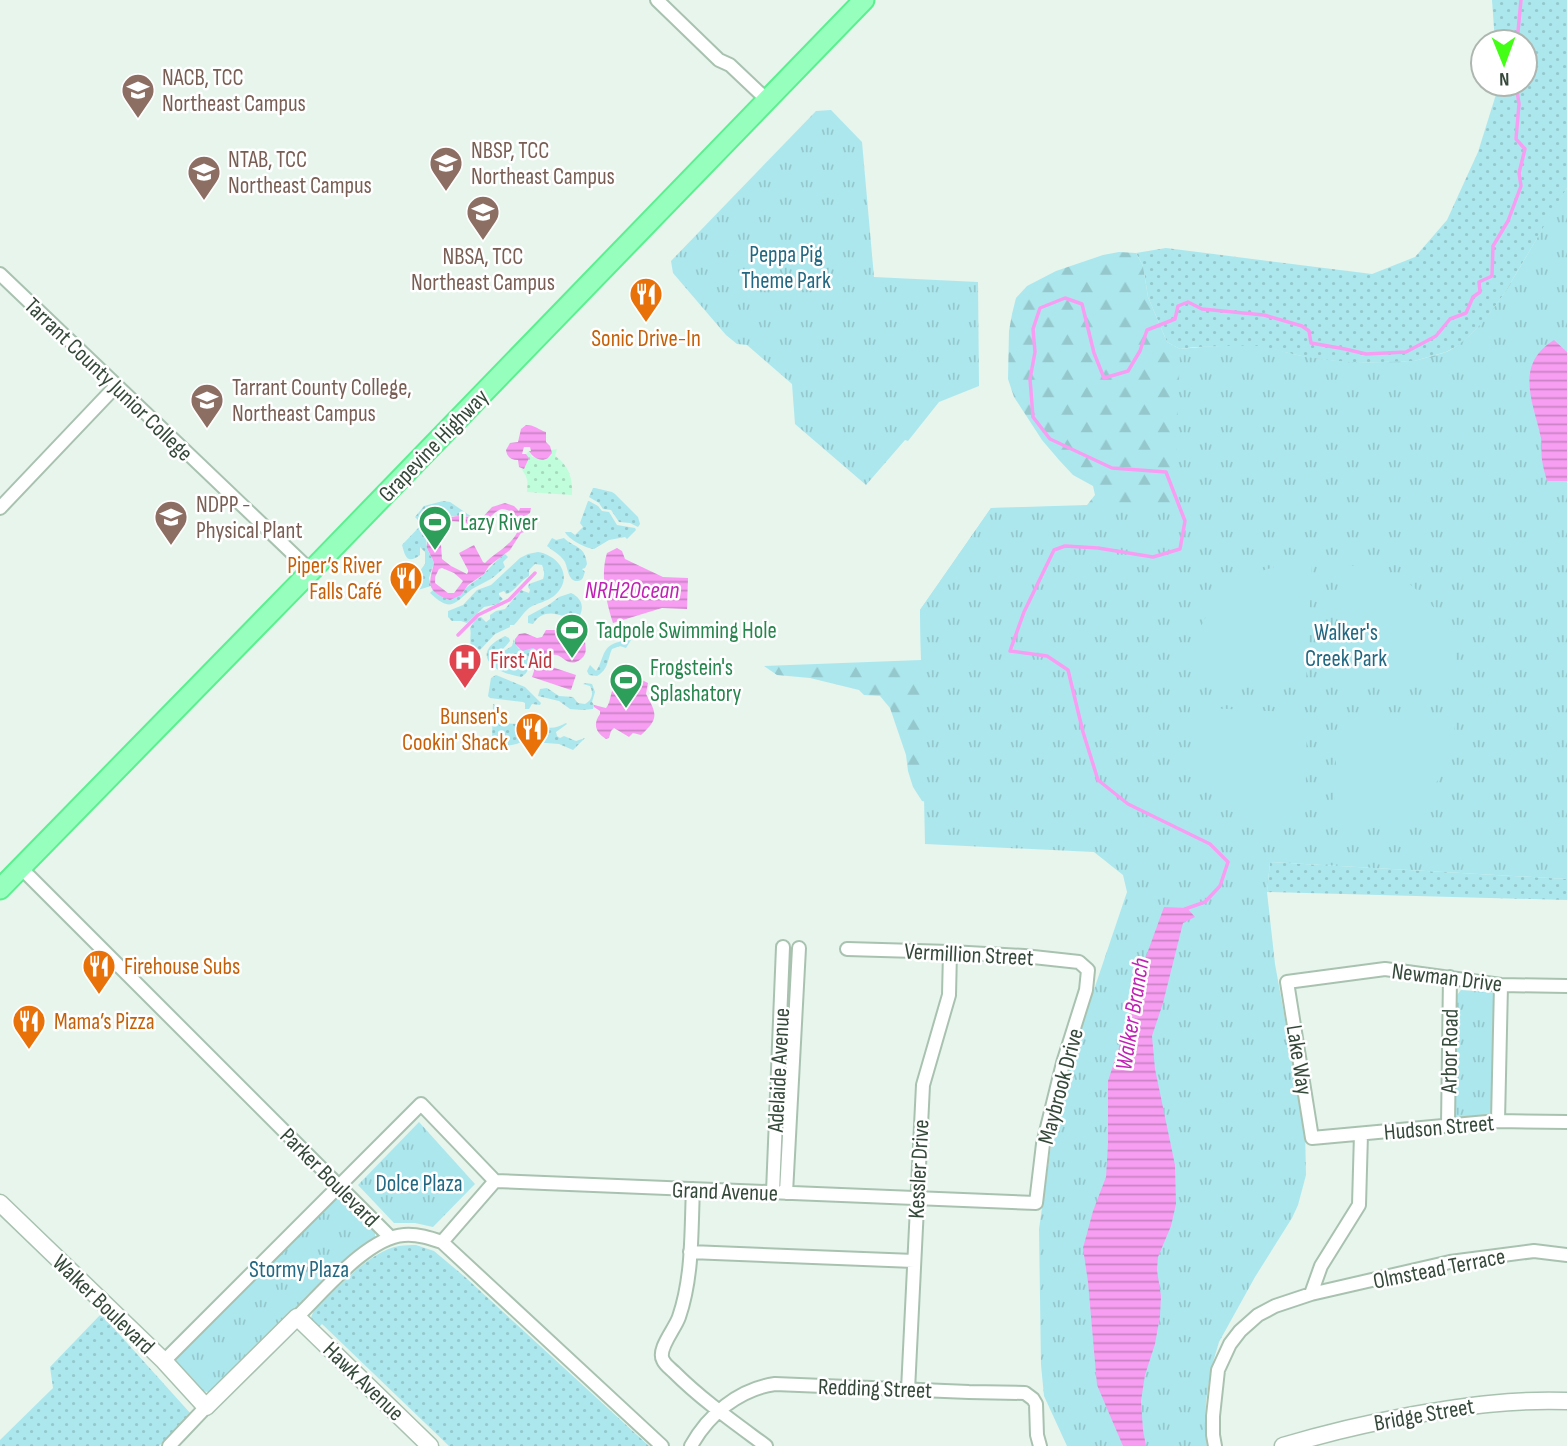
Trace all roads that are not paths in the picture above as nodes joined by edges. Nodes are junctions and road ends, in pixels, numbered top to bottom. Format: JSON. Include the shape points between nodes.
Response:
{"nodes":[{"id":1,"x":657,"y":0,"type":"edge"},
{"id":2,"x":864,"y":0,"type":"edge"},
{"id":3,"x":764,"y":103,"type":"junction"},
{"id":4,"x":0,"y":274,"type":"edge"},
{"id":5,"x":116,"y":386,"type":"junction"},
{"id":6,"x":0,"y":508,"type":"edge"},
{"id":7,"x":310,"y":571,"type":"junction"},
{"id":8,"x":20,"y":867,"type":"junction"},
{"id":9,"x":0,"y":889,"type":"edge"},
{"id":10,"x":783,"y":947,"type":"dead end"},
{"id":11,"x":799,"y":947,"type":"dead end"},
{"id":12,"x":847,"y":949,"type":"dead end"},
{"id":13,"x":950,"y":952,"type":"junction"},
{"id":14,"x":1088,"y":971,"type":"joint"},
{"id":15,"x":1450,"y":976,"type":"junction"},
{"id":16,"x":1287,"y":982,"type":"joint"},
{"id":17,"x":1501,"y":985,"type":"junction"},
{"id":18,"x":1567,"y":986,"type":"edge"},
{"id":19,"x":1498,"y":1121,"type":"junction"},
{"id":20,"x":1567,"y":1122,"type":"edge"},
{"id":21,"x":1448,"y":1125,"type":"junction"},
{"id":22,"x":1362,"y":1134,"type":"junction"},
{"id":23,"x":1312,"y":1138,"type":"joint"},
{"id":24,"x":495,"y":1181,"type":"junction"},
{"id":25,"x":339,"y":1187,"type":"junction"},
{"id":26,"x":693,"y":1189,"type":"junction"},
{"id":27,"x":772,"y":1192,"type":"junction"},
{"id":28,"x":786,"y":1193,"type":"junction"},
{"id":29,"x":916,"y":1198,"type":"junction"},
{"id":30,"x":0,"y":1203,"type":"edge"},
{"id":31,"x":1036,"y":1203,"type":"joint"},
{"id":32,"x":390,"y":1237,"type":"junction"},
{"id":33,"x":442,"y":1241,"type":"junction"},
{"id":34,"x":690,"y":1252,"type":"junction"},
{"id":35,"x":1567,"y":1255,"type":"edge"},
{"id":36,"x":914,"y":1261,"type":"junction"},
{"id":37,"x":1311,"y":1294,"type":"junction"},
{"id":38,"x":297,"y":1317,"type":"junction"},
{"id":39,"x":164,"y":1361,"type":"junction"},
{"id":40,"x":908,"y":1390,"type":"junction"},
{"id":41,"x":1567,"y":1401,"type":"edge"},
{"id":42,"x":206,"y":1407,"type":"junction"},
{"id":43,"x":718,"y":1410,"type":"junction"},
{"id":44,"x":169,"y":1446,"type":"edge"},
{"id":45,"x":430,"y":1446,"type":"edge"},
{"id":46,"x":662,"y":1446,"type":"edge"},
{"id":47,"x":691,"y":1446,"type":"edge"},
{"id":48,"x":766,"y":1446,"type":"edge"},
{"id":49,"x":1040,"y":1446,"type":"edge"},
{"id":50,"x":1215,"y":1446,"type":"edge"},
{"id":51,"x":1283,"y":1446,"type":"edge"}],
"edges":[{"from":1,"to":3,"type":"street","via":[[719,60],[724,71]]},
{"from":2,"to":3,"type":"main road","name":"Grapevine Highway"},
{"from":3,"to":7,"type":"main road","name":"Grapevine Highway"},
{"from":4,"to":5,"type":"street","name":"Tarrant County Junior College"},
{"from":5,"to":6,"type":"street"},
{"from":5,"to":7,"type":"street","name":"Tarrant County Junior College"},
{"from":7,"to":8,"type":"main road","name":"Grapevine Highway"},
{"from":8,"to":9,"type":"main road","name":"Grapevine Highway"},
{"from":8,"to":25,"type":"street","name":"Parker Boulevard"},
{"from":10,"to":27,"type":"street","name":"Adelaide Avenue"},
{"from":11,"to":28,"type":"street","name":"Adelaide Avenue"},
{"from":12,"to":13,"type":"street","name":"Vermillion Street"},
{"from":13,"to":14,"type":"street","name":"Vermillion Street","via":[[1079,962]]},
{"from":13,"to":29,"type":"street","name":"Kessler Drive","via":[[949,995],[923,1085]]},
{"from":14,"to":31,"type":"street","name":"Maybrook Drive","via":[[1043,1144]]},
{"from":15,"to":16,"type":"street","name":"Newman Drive","via":[[1385,969]]},
{"from":15,"to":17,"type":"street","name":"Newman Drive"},
{"from":15,"to":21,"type":"street","name":"Arbor Road"},
{"from":16,"to":23,"type":"street","name":"Lake Way"},
{"from":17,"to":18,"type":"street","name":"Newman Drive"},
{"from":17,"to":19,"type":"street"},
{"from":19,"to":20,"type":"street","name":"Hudson Street"},
{"from":19,"to":21,"type":"street","name":"Hudson Street"},
{"from":21,"to":22,"type":"street","name":"Hudson Street"},
{"from":22,"to":23,"type":"street","name":"Hudson Street"},
{"from":22,"to":37,"type":"street","via":[[1359,1205],[1321,1266]]},
{"from":24,"to":25,"type":"street","via":[[421,1104]]},
{"from":24,"to":26,"type":"street","name":"Grand Avenue"},
{"from":24,"to":33,"type":"street"},
{"from":25,"to":32,"type":"street","name":"Parker Boulevard"},
{"from":25,"to":39,"type":"street"},
{"from":26,"to":27,"type":"street","name":"Grand Avenue"},
{"from":26,"to":34,"type":"street"},
{"from":27,"to":28,"type":"street","name":"Grand Avenue"},
{"from":28,"to":29,"type":"street","name":"Grand Avenue"},
{"from":29,"to":31,"type":"street","name":"Grand Avenue"},
{"from":29,"to":36,"type":"street","name":"Kessler Drive"},
{"from":30,"to":39,"type":"street","name":"Walker Boulevard"},
{"from":32,"to":33,"type":"street","name":"Parker Boulevard","via":[[420,1235]]},
{"from":32,"to":38,"type":"street","via":[[355,1260]]},
{"from":33,"to":46,"type":"street"},
{"from":34,"to":36,"type":"street"},
{"from":34,"to":43,"type":"street","via":[[685,1300],[662,1348],[663,1361]]},
{"from":35,"to":37,"type":"street","name":"Olmstead Terrace","via":[[1534,1251],[1450,1262]]},
{"from":36,"to":40,"type":"street","name":"Kessler Drive"},
{"from":37,"to":50,"type":"street","via":[[1258,1315],[1230,1344],[1215,1389]]},
{"from":38,"to":42,"type":"street"},
{"from":38,"to":45,"type":"street","name":"Hawk Avenue"},
{"from":39,"to":42,"type":"street","name":"Walker Boulevard"},
{"from":40,"to":43,"type":"street","name":"Redding Street","via":[[775,1384],[750,1391]]},
{"from":40,"to":49,"type":"street","name":"Redding Street","via":[[1025,1392],[1035,1404]]},
{"from":41,"to":51,"type":"street","name":"Bridge Street","via":[[1474,1404],[1361,1425]]},
{"from":42,"to":44,"type":"street"},
{"from":43,"to":47,"type":"street","name":"Redding Street"},
{"from":43,"to":48,"type":"street"}]}
